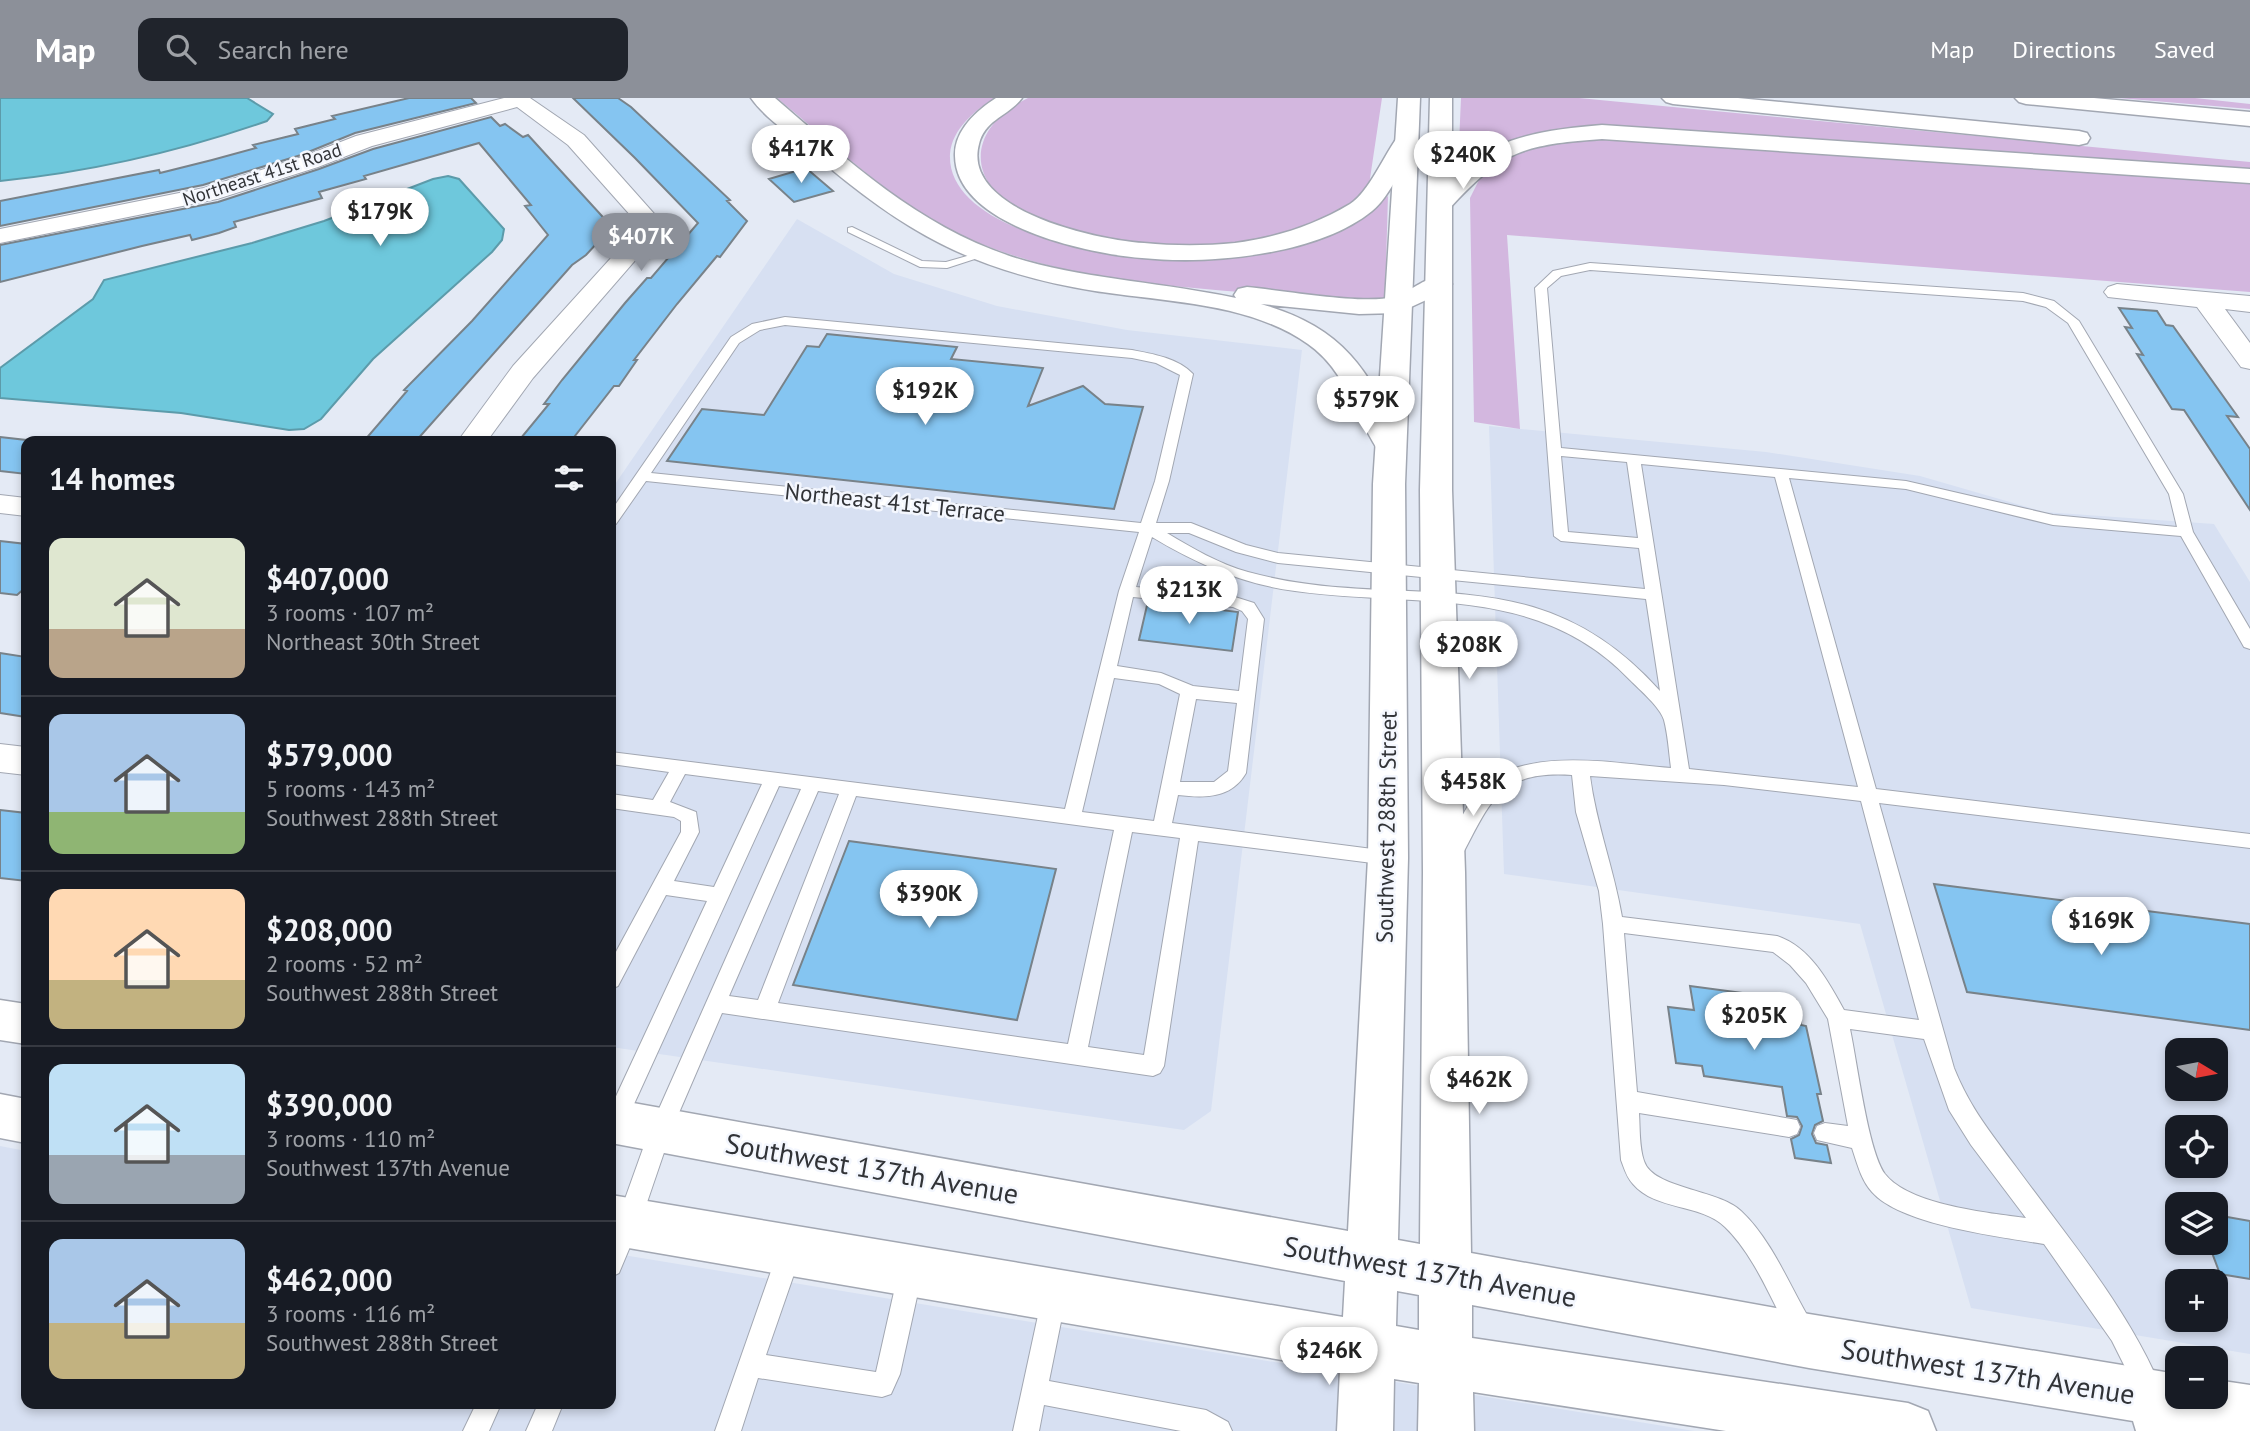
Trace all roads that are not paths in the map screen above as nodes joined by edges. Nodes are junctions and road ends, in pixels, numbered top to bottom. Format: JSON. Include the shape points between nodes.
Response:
{"nodes":[{"id":1,"x":762,"y":98,"type":"edge"},
{"id":2,"x":1011,"y":98,"type":"edge"},
{"id":3,"x":1409,"y":98,"type":"edge"},
{"id":4,"x":1441,"y":98,"type":"edge"},
{"id":5,"x":1673,"y":98,"type":"edge"},
{"id":6,"x":2026,"y":98,"type":"edge"},
{"id":7,"x":2216,"y":98,"type":"edge"},
{"id":8,"x":518,"y":99,"type":"edge"},
{"id":9,"x":2250,"y":102,"type":"edge"},
{"id":10,"x":2250,"y":119,"type":"edge"},
{"id":11,"x":1407,"y":140,"type":"junction"},
{"id":12,"x":2102,"y":141,"type":"dead end"},
{"id":13,"x":2250,"y":176,"type":"edge"},
{"id":14,"x":1440,"y":205,"type":"junction"},
{"id":15,"x":852,"y":230,"type":"dead end"},
{"id":16,"x":0,"y":236,"type":"edge"},
{"id":17,"x":981,"y":255,"type":"junction"},
{"id":18,"x":1439,"y":284,"type":"junction"},
{"id":19,"x":1171,"y":292,"type":"junction"},
{"id":20,"x":2118,"y":292,"type":"dead end"},
{"id":21,"x":2205,"y":300,"type":"junction"},
{"id":22,"x":2250,"y":304,"type":"edge"},
{"id":23,"x":1398,"y":305,"type":"junction"},
{"id":24,"x":2250,"y":361,"type":"edge"},
{"id":25,"x":476,"y":436,"type":"edge"},
{"id":26,"x":1391,"y":447,"type":"junction"},
{"id":27,"x":1553,"y":451,"type":"junction"},
{"id":28,"x":1633,"y":459,"type":"junction"},
{"id":29,"x":1781,"y":473,"type":"junction"},
{"id":30,"x":642,"y":475,"type":"junction"},
{"id":31,"x":0,"y":504,"type":"edge"},
{"id":32,"x":21,"y":506,"type":"edge"},
{"id":33,"x":616,"y":514,"type":"edge"},
{"id":34,"x":1148,"y":528,"type":"junction"},
{"id":35,"x":2186,"y":532,"type":"junction"},
{"id":36,"x":1646,"y":544,"type":"junction"},
{"id":37,"x":1389,"y":580,"type":"junction"},
{"id":38,"x":1439,"y":584,"type":"junction"},
{"id":39,"x":1127,"y":591,"type":"junction"},
{"id":40,"x":1654,"y":595,"type":"junction"},
{"id":41,"x":2250,"y":643,"type":"edge"},
{"id":42,"x":1107,"y":671,"type":"junction"},
{"id":43,"x":1189,"y":692,"type":"junction"},
{"id":44,"x":1248,"y":698,"type":"junction"},
{"id":45,"x":1673,"y":718,"type":"junction"},
{"id":46,"x":0,"y":758,"type":"edge"},
{"id":47,"x":616,"y":759,"type":"edge"},
{"id":48,"x":21,"y":760,"type":"edge"},
{"id":49,"x":681,"y":766,"type":"junction"},
{"id":50,"x":1580,"y":769,"type":"junction"},
{"id":51,"x":1681,"y":776,"type":"junction"},
{"id":52,"x":773,"y":779,"type":"junction"},
{"id":53,"x":812,"y":783,"type":"junction"},
{"id":54,"x":1170,"y":787,"type":"junction"},
{"id":55,"x":850,"y":788,"type":"junction"},
{"id":56,"x":1868,"y":794,"type":"junction"},
{"id":57,"x":616,"y":803,"type":"edge"},
{"id":58,"x":658,"y":807,"type":"junction"},
{"id":59,"x":1072,"y":817,"type":"junction"},
{"id":60,"x":1125,"y":824,"type":"junction"},
{"id":61,"x":1162,"y":828,"type":"junction"},
{"id":62,"x":1190,"y":832,"type":"junction"},
{"id":63,"x":2250,"y":841,"type":"edge"},
{"id":64,"x":1388,"y":858,"type":"junction"},
{"id":65,"x":1444,"y":872,"type":"junction"},
{"id":66,"x":661,"y":887,"type":"junction"},
{"id":67,"x":718,"y":895,"type":"junction"},
{"id":68,"x":1613,"y":924,"type":"junction"},
{"id":69,"x":616,"y":971,"type":"edge"},
{"id":70,"x":716,"y":1003,"type":"junction"},
{"id":71,"x":765,"y":1009,"type":"junction"},
{"id":72,"x":1838,"y":1018,"type":"junction"},
{"id":73,"x":0,"y":1020,"type":"edge"},
{"id":74,"x":21,"y":1023,"type":"edge"},
{"id":75,"x":1931,"y":1031,"type":"junction"},
{"id":76,"x":1076,"y":1055,"type":"junction"},
{"id":77,"x":1629,"y":1101,"type":"junction"},
{"id":78,"x":0,"y":1116,"type":"edge"},
{"id":79,"x":21,"y":1120,"type":"edge"},
{"id":80,"x":624,"y":1126,"type":"edge"},
{"id":81,"x":1789,"y":1127,"type":"dead end"},
{"id":82,"x":1825,"y":1133,"type":"dead end"},
{"id":83,"x":1861,"y":1139,"type":"junction"},
{"id":84,"x":2052,"y":1234,"type":"junction"},
{"id":85,"x":617,"y":1236,"type":"edge"},
{"id":86,"x":790,"y":1251,"type":"junction"},
{"id":87,"x":1373,"y":1261,"type":"junction"},
{"id":88,"x":911,"y":1270,"type":"junction"},
{"id":89,"x":1446,"y":1275,"type":"junction"},
{"id":90,"x":1055,"y":1294,"type":"junction"},
{"id":91,"x":1809,"y":1341,"type":"junction"},
{"id":92,"x":1368,"y":1346,"type":"junction"},
{"id":93,"x":1446,"y":1361,"type":"junction"},
{"id":94,"x":751,"y":1365,"type":"junction"},
{"id":95,"x":1034,"y":1391,"type":"junction"},
{"id":96,"x":487,"y":1409,"type":"edge"},
{"id":97,"x":549,"y":1409,"type":"edge"},
{"id":98,"x":2250,"y":1413,"type":"edge"},
{"id":99,"x":2159,"y":1414,"type":"edge"},
{"id":100,"x":1849,"y":1426,"type":"edge"},
{"id":101,"x":1216,"y":1430,"type":"edge"},
{"id":102,"x":476,"y":1431,"type":"edge"},
{"id":103,"x":539,"y":1431,"type":"edge"},
{"id":104,"x":728,"y":1431,"type":"edge"},
{"id":105,"x":1026,"y":1431,"type":"edge"},
{"id":106,"x":1365,"y":1431,"type":"edge"},
{"id":107,"x":1447,"y":1431,"type":"edge"},
{"id":108,"x":1908,"y":1431,"type":"edge"}],
"edges":[{"from":1,"to":17,"type":"main road","via":[[881,200]]},
{"from":2,"to":11,"type":"main road","via":[[985,116],[966,146],[970,177],[983,194],[996,206],[1058,235],[1149,251],[1262,246],[1317,231],[1361,209],[1374,196]]},
{"from":3,"to":11,"type":"main road","name":"Southwest 288th Street"},
{"from":4,"to":14,"type":"main road"},
{"from":5,"to":12,"type":"main road"},
{"from":6,"to":10,"type":"main road"},
{"from":7,"to":9,"type":"main road"},
{"from":8,"to":16,"type":"street","name":"Northeast 41st Road","via":[[364,141],[209,194]]},
{"from":8,"to":25,"type":"street","via":[[576,140],[653,226],[523,372]]},
{"from":11,"to":23,"type":"main road","name":"Southwest 288th Street"},
{"from":13,"to":14,"type":"main road","via":[[1602,132],[1549,138],[1499,153],[1476,167]]},
{"from":14,"to":18,"type":"main road"},
{"from":15,"to":17,"type":"lane","via":[[920,264],[947,265]]},
{"from":17,"to":19,"type":"main road","via":[[1071,278]]},
{"from":18,"to":23,"type":"main road"},
{"from":18,"to":38,"type":"main road"},
{"from":19,"to":23,"type":"main road"},
{"from":19,"to":26,"type":"main road","via":[[1267,314],[1318,341],[1336,354],[1361,387]]},
{"from":20,"to":21,"type":"street"},
{"from":21,"to":22,"type":"street"},
{"from":21,"to":24,"type":"street"},
{"from":23,"to":26,"type":"main road","name":"Southwest 288th Street"},
{"from":26,"to":37,"type":"main road","name":"Southwest 288th Street"},
{"from":27,"to":28,"type":"lane"},
{"from":27,"to":35,"type":"lane","via":[[1541,288],[1556,273],[1583,267],[1625,268],[2023,298],[2050,304],[2073,321],[2176,494]]},
{"from":27,"to":36,"type":"lane","via":[[1561,536]]},
{"from":28,"to":29,"type":"lane"},
{"from":28,"to":36,"type":"lane"},
{"from":29,"to":35,"type":"lane","via":[[1906,485],[2053,520]]},
{"from":29,"to":56,"type":"lane"},
{"from":30,"to":33,"type":"lane"},
{"from":30,"to":34,"type":"lane","name":"Northeast 41st Terrace"},
{"from":30,"to":34,"type":"lane","via":[[736,340],[756,327],[785,321],[1132,354],[1159,358],[1187,374]]},
{"from":31,"to":32,"type":"street"},
{"from":34,"to":37,"type":"lane","name":"Northeast 41st Terrace","via":[[1191,528],[1241,549]]},
{"from":34,"to":37,"type":"lane","name":"Northeast 41st Terrace","via":[[1202,559],[1250,577],[1317,587]]},
{"from":34,"to":39,"type":"lane"},
{"from":35,"to":41,"type":"lane"},
{"from":36,"to":40,"type":"lane"},
{"from":37,"to":38,"type":"lane","name":"Northeast 41st Terrace"},
{"from":37,"to":38,"type":"lane","name":"Northeast 41st Terrace"},
{"from":37,"to":64,"type":"main road","name":"Southwest 288th Street"},
{"from":38,"to":40,"type":"lane"},
{"from":38,"to":45,"type":"lane","via":[[1537,612],[1570,627],[1630,669]]},
{"from":38,"to":65,"type":"main road"},
{"from":39,"to":42,"type":"lane"},
{"from":39,"to":44,"type":"lane","via":[[1248,607],[1257,627]]},
{"from":40,"to":45,"type":"lane"},
{"from":42,"to":43,"type":"lane","via":[[1178,683]]},
{"from":42,"to":59,"type":"lane"},
{"from":43,"to":44,"type":"lane"},
{"from":43,"to":54,"type":"lane"},
{"from":44,"to":54,"type":"lane","via":[[1240,764],[1233,780],[1212,790]]},
{"from":45,"to":51,"type":"lane"},
{"from":46,"to":48,"type":"street"},
{"from":47,"to":49,"type":"lane"},
{"from":49,"to":52,"type":"lane"},
{"from":49,"to":58,"type":"lane"},
{"from":50,"to":51,"type":"lane"},
{"from":50,"to":65,"type":"lane","via":[[1537,769],[1495,786],[1485,795]]},
{"from":50,"to":68,"type":"lane","via":[[1587,820]]},
{"from":51,"to":56,"type":"lane"},
{"from":52,"to":53,"type":"lane"},
{"from":52,"to":67,"type":"lane"},
{"from":53,"to":55,"type":"lane"},
{"from":53,"to":70,"type":"lane"},
{"from":54,"to":61,"type":"lane"},
{"from":55,"to":59,"type":"lane"},
{"from":55,"to":71,"type":"lane"},
{"from":56,"to":63,"type":"lane"},
{"from":56,"to":75,"type":"lane"},
{"from":57,"to":58,"type":"lane"},
{"from":58,"to":66,"type":"lane","via":[[690,817],[690,832]]},
{"from":59,"to":60,"type":"lane"},
{"from":60,"to":61,"type":"lane"},
{"from":60,"to":76,"type":"lane"},
{"from":61,"to":62,"type":"lane"},
{"from":62,"to":64,"type":"lane"},
{"from":62,"to":76,"type":"lane","via":[[1153,1066]]},
{"from":64,"to":87,"type":"main road","name":"Southwest 288th Street"},
{"from":65,"to":89,"type":"main road"},
{"from":66,"to":67,"type":"lane"},
{"from":66,"to":69,"type":"lane"},
{"from":67,"to":80,"type":"lane"},
{"from":68,"to":72,"type":"lane","via":[[1777,944],[1810,970]]},
{"from":68,"to":77,"type":"lane"},
{"from":70,"to":71,"type":"lane"},
{"from":70,"to":80,"type":"lane"},
{"from":71,"to":76,"type":"lane"},
{"from":72,"to":75,"type":"lane"},
{"from":72,"to":83,"type":"lane"},
{"from":73,"to":74,"type":"main road"},
{"from":75,"to":84,"type":"lane","via":[[1957,1103]]},
{"from":77,"to":81,"type":"lane"},
{"from":77,"to":91,"type":"lane","via":[[1632,1160],[1641,1177],[1659,1190],[1732,1218]]},
{"from":78,"to":79,"type":"main road"},
{"from":80,"to":85,"type":"lane"},
{"from":80,"to":87,"type":"main road","name":"Southwest 137th Avenue"},
{"from":82,"to":83,"type":"lane"},
{"from":83,"to":84,"type":"lane","via":[[1869,1168],[1883,1187],[1903,1200]]},
{"from":84,"to":99,"type":"lane","via":[[2121,1332]]},
{"from":85,"to":86,"type":"main road"},
{"from":86,"to":88,"type":"main road"},
{"from":86,"to":94,"type":"lane"},
{"from":87,"to":89,"type":"main road","name":"Southwest 137th Avenue"},
{"from":87,"to":92,"type":"main road","name":"Southwest 288th Street"},
{"from":88,"to":90,"type":"main road"},
{"from":88,"to":94,"type":"lane","via":[[882,1385]]},
{"from":89,"to":91,"type":"main road","name":"Southwest 137th Avenue"},
{"from":89,"to":93,"type":"main road"},
{"from":90,"to":92,"type":"main road"},
{"from":90,"to":95,"type":"lane"},
{"from":91,"to":99,"type":"main road","name":"Southwest 137th Avenue"},
{"from":92,"to":93,"type":"main road"},
{"from":92,"to":106,"type":"main road","name":"Southwest 288th Street"},
{"from":93,"to":100,"type":"main road"},
{"from":93,"to":107,"type":"main road"},
{"from":94,"to":104,"type":"lane"},
{"from":95,"to":101,"type":"lane","via":[[1206,1423]]},
{"from":95,"to":105,"type":"lane"},
{"from":96,"to":102,"type":"lane"},
{"from":97,"to":103,"type":"lane"},
{"from":98,"to":99,"type":"main road","name":"Southwest 137th Avenue"},
{"from":100,"to":108,"type":"main road"}]}
